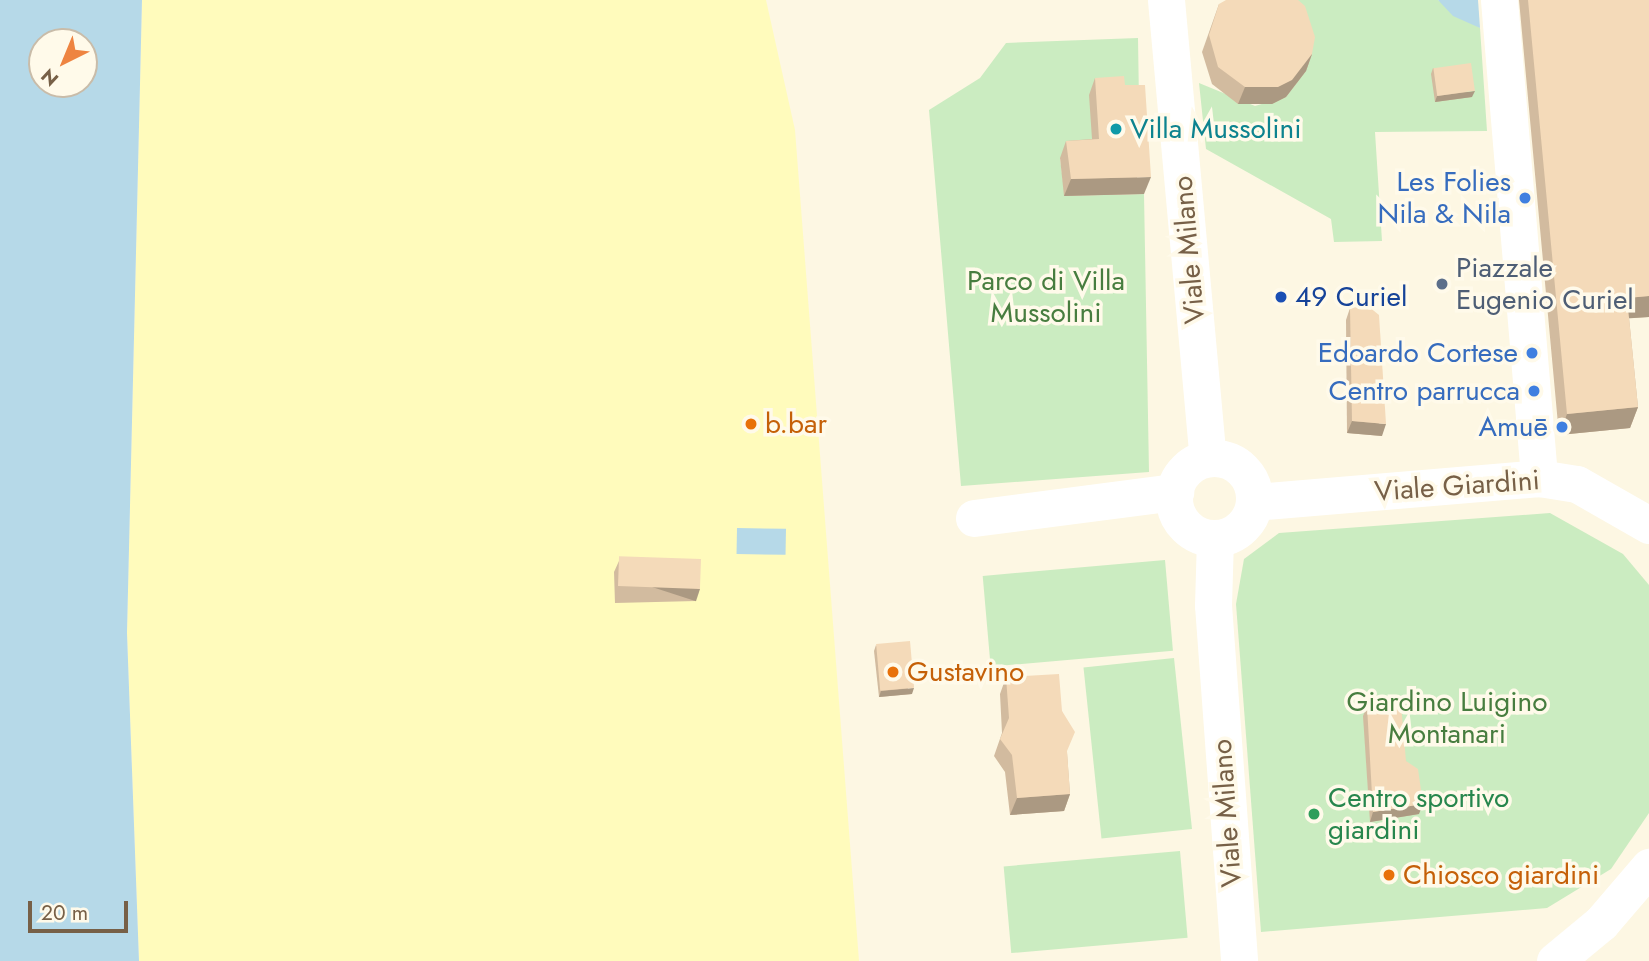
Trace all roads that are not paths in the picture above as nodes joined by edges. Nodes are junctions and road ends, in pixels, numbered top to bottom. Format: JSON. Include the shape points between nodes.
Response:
{"nodes":[{"id":1,"x":1166,"y":0,"type":"edge"},
{"id":2,"x":1499,"y":0,"type":"edge"},
{"id":3,"x":1208,"y":458,"type":"junction"},
{"id":4,"x":1539,"y":478,"type":"junction"},
{"id":5,"x":1175,"y":492,"type":"junction"},
{"id":6,"x":1254,"y":502,"type":"junction"},
{"id":7,"x":974,"y":518,"type":"dead end"},
{"id":8,"x":1649,"y":525,"type":"edge"},
{"id":9,"x":1215,"y":538,"type":"junction"},
{"id":10,"x":1649,"y":867,"type":"edge"},
{"id":11,"x":1239,"y":961,"type":"edge"},
{"id":12,"x":1555,"y":961,"type":"edge"}],
"edges":[{"from":1,"to":3,"type":"street","name":"Viale Milano"},
{"from":2,"to":4,"type":"street"},
{"from":3,"to":5,"type":"street","via":[[1186,470]]},
{"from":3,"to":6,"type":"street","via":[[1240,467]]},
{"from":4,"to":6,"type":"street","name":"Viale Giardini"},
{"from":4,"to":8,"type":"street","name":"Viale Giardini","via":[[1577,484]]},
{"from":5,"to":7,"type":"street"},
{"from":5,"to":9,"type":"street","via":[[1183,523]]},
{"from":6,"to":9,"type":"street","via":[[1242,527]]},
{"from":9,"to":11,"type":"street","name":"Viale Milano","via":[[1213,605]]},
{"from":10,"to":12,"type":"street","via":[[1601,923]]}]}
